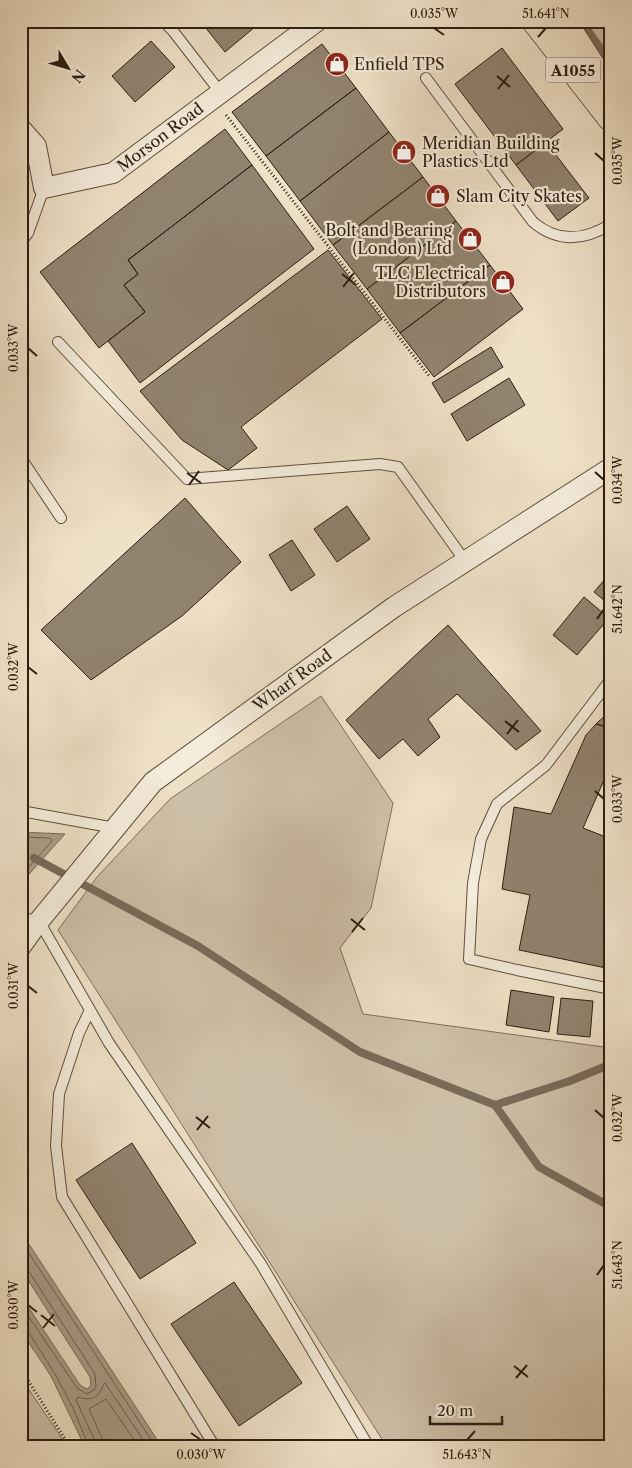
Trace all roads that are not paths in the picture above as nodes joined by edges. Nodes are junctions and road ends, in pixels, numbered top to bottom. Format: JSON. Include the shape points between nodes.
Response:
{"nodes":[{"id":1,"x":163,"y":21,"type":"edge"},
{"id":2,"x":317,"y":21,"type":"edge"},
{"id":3,"x":536,"y":21,"type":"edge"},
{"id":4,"x":562,"y":21,"type":"edge"},
{"id":5,"x":426,"y":78,"type":"dead end"},
{"id":6,"x":220,"y":93,"type":"junction"},
{"id":7,"x":611,"y":97,"type":"edge"},
{"id":8,"x":611,"y":117,"type":"edge"},
{"id":9,"x":21,"y":129,"type":"edge"},
{"id":10,"x":44,"y":188,"type":"junction"},
{"id":11,"x":611,"y":224,"type":"edge"},
{"id":12,"x":21,"y":242,"type":"edge"},
{"id":13,"x":58,"y":342,"type":"dead end"},
{"id":14,"x":21,"y":458,"type":"edge"},
{"id":15,"x":611,"y":468,"type":"edge"},
{"id":16,"x":61,"y":518,"type":"dead end"},
{"id":17,"x":465,"y":561,"type":"junction"},
{"id":18,"x":611,"y":679,"type":"edge"},
{"id":19,"x":21,"y":811,"type":"edge"},
{"id":20,"x":115,"y":828,"type":"junction"},
{"id":21,"x":30,"y":919,"type":"edge"},
{"id":22,"x":21,"y":946,"type":"edge"},
{"id":23,"x":611,"y":989,"type":"edge"},
{"id":24,"x":90,"y":1010,"type":"junction"},
{"id":25,"x":215,"y":1447,"type":"edge"},
{"id":26,"x":369,"y":1447,"type":"edge"}],
"edges":[{"from":1,"to":6,"type":"lane"},
{"from":2,"to":6,"type":"street","name":"Morson Road"},
{"from":3,"to":8,"type":"main road","number":"A1055"},
{"from":4,"to":7,"type":"main road","number":"A1055"},
{"from":5,"to":11,"type":"lane","via":[[542,230],[570,238],[586,236]]},
{"from":6,"to":10,"type":"street","name":"Morson Road","via":[[113,173]]},
{"from":9,"to":10,"type":"street","via":[[36,146]]},
{"from":10,"to":12,"type":"lane","via":[[28,233]]},
{"from":13,"to":17,"type":"lane","via":[[187,479],[380,464],[398,467]]},
{"from":14,"to":16,"type":"lane"},
{"from":15,"to":17,"type":"street","name":"Wharf Road"},
{"from":17,"to":20,"type":"street","name":"Wharf Road","via":[[394,607],[153,782]]},
{"from":18,"to":23,"type":"lane","via":[[546,765],[497,804],[481,839],[473,882],[469,959]]},
{"from":19,"to":20,"type":"lane"},
{"from":20,"to":21,"type":"street","name":"Wharf Road","via":[[61,894]]},
{"from":21,"to":22,"type":"street","name":"Wharf Road"},
{"from":21,"to":24,"type":"lane"},
{"from":24,"to":25,"type":"lane","via":[[59,1094],[56,1146],[62,1197]]},
{"from":24,"to":26,"type":"lane","via":[[109,1043],[260,1264]]}]}
